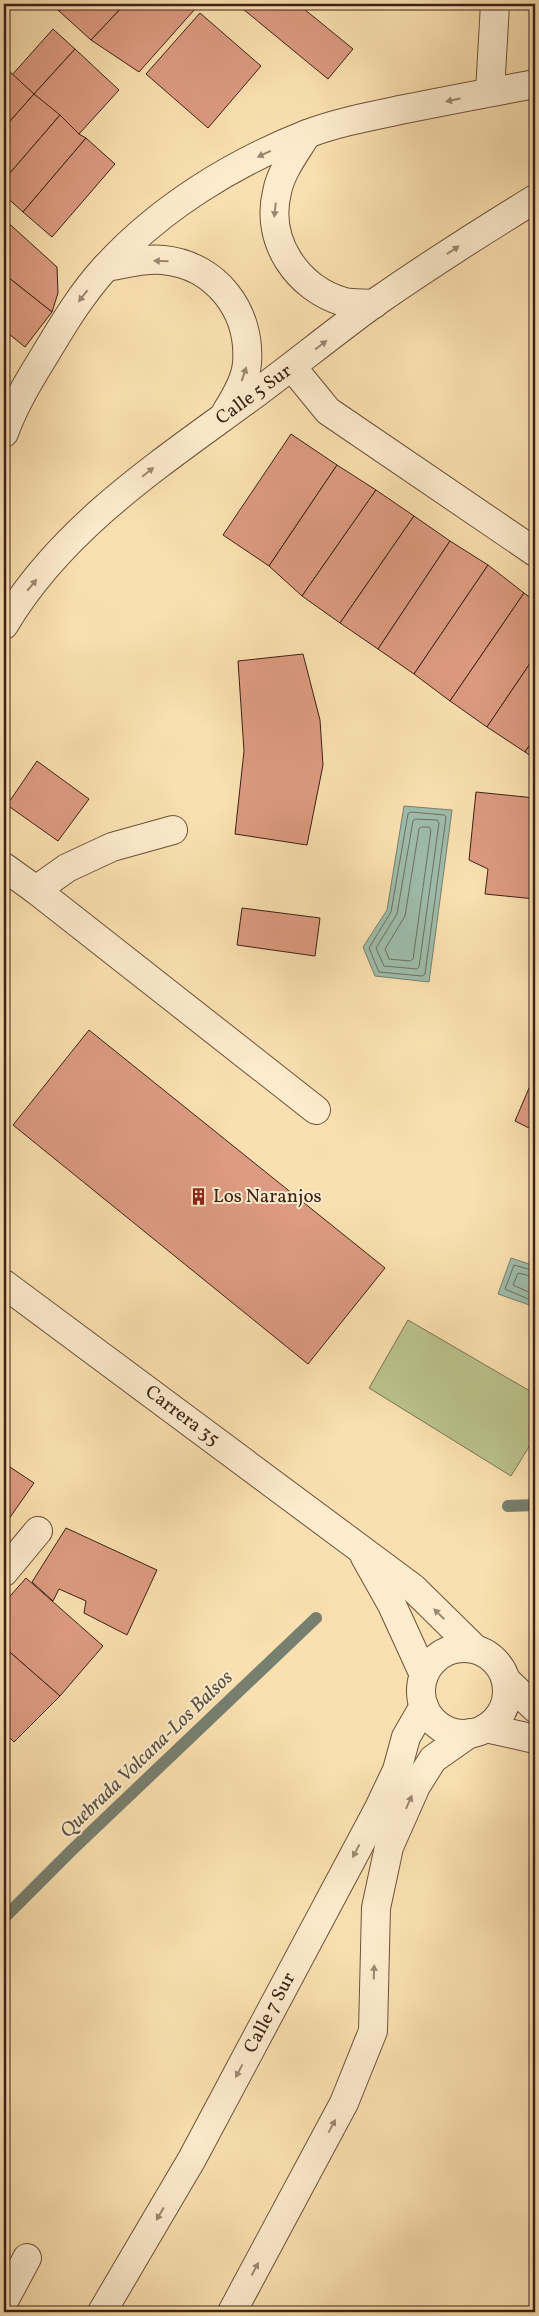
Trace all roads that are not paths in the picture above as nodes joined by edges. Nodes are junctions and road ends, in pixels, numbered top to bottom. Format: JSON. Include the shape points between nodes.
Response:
{"nodes":[{"id":1,"x":495,"y":4,"type":"edge"},
{"id":2,"x":535,"y":84,"type":"edge"},
{"id":3,"x":490,"y":92,"type":"junction"},
{"id":4,"x":306,"y":134,"type":"junction"},
{"id":5,"x":535,"y":199,"type":"edge"},
{"id":6,"x":106,"y":267,"type":"junction"},
{"id":7,"x":374,"y":304,"type":"junction"},
{"id":8,"x":292,"y":366,"type":"junction"},
{"id":9,"x":223,"y":418,"type":"junction"},
{"id":10,"x":4,"y":434,"type":"edge"},
{"id":11,"x":535,"y":552,"type":"edge"},
{"id":12,"x":4,"y":625,"type":"edge"},
{"id":13,"x":173,"y":830,"type":"dead end"},
{"id":14,"x":4,"y":867,"type":"edge"},
{"id":15,"x":36,"y":890,"type":"junction"},
{"id":16,"x":316,"y":1110,"type":"dead end"},
{"id":17,"x":4,"y":1284,"type":"edge"},
{"id":18,"x":38,"y":1531,"type":"dead end"},
{"id":19,"x":361,"y":1549,"type":"junction"},
{"id":20,"x":4,"y":1572,"type":"edge"},
{"id":21,"x":474,"y":1648,"type":"junction"},
{"id":22,"x":424,"y":1675,"type":"junction"},
{"id":23,"x":506,"y":1680,"type":"junction"},
{"id":24,"x":424,"y":1706,"type":"junction"},
{"id":25,"x":535,"y":1708,"type":"edge"},
{"id":26,"x":478,"y":1731,"type":"junction"},
{"id":27,"x":535,"y":1739,"type":"edge"},
{"id":28,"x":27,"y":2258,"type":"dead end"},
{"id":29,"x":4,"y":2301,"type":"edge"},
{"id":30,"x":102,"y":2312,"type":"edge"},
{"id":31,"x":232,"y":2312,"type":"edge"}],
"edges":[{"from":1,"to":3,"type":"street"},
{"from":2,"to":3,"type":"street"},
{"from":3,"to":4,"type":"street","one_way":true,"via":[[346,122]]},
{"from":4,"to":6,"type":"street","one_way":true,"via":[[245,162],[195,192],[149,226]]},
{"from":4,"to":7,"type":"street","one_way":true,"via":[[277,192],[274,220],[281,248],[296,273],[318,292],[346,302]]},
{"from":7,"to":5,"type":"street","name":"Calle 5 Sur","one_way":true},
{"from":9,"to":6,"type":"street","one_way":true,"via":[[237,394],[247,365],[247,335],[232,300],[218,282],[192,266],[162,260]]},
{"from":6,"to":10,"type":"street","one_way":true,"via":[[68,317]]},
{"from":8,"to":7,"type":"street","name":"Calle 5 Sur","one_way":true},
{"from":8,"to":9,"type":"street","name":"Calle 5 Sur"},
{"from":8,"to":11,"type":"street","via":[[328,411]]},
{"from":12,"to":9,"type":"street","name":"Calle 5 Sur","one_way":true,"via":[[15,606],[67,544],[104,508],[158,463]]},
{"from":13,"to":15,"type":"street","via":[[112,847],[67,868]]},
{"from":14,"to":15,"type":"street"},
{"from":15,"to":16,"type":"street"},
{"from":17,"to":19,"type":"street","name":"Carrera 35"},
{"from":18,"to":20,"type":"street"},
{"from":21,"to":19,"type":"street","name":"Carrera 35","one_way":true,"via":[[413,1588]]},
{"from":19,"to":22,"type":"street","name":"Carrera 35","via":[[392,1605]]},
{"from":21,"to":22,"type":"street","via":[[444,1652]]},
{"from":21,"to":23,"type":"street","via":[[494,1659]]},
{"from":22,"to":24,"type":"street","via":[[420,1690]]},
{"from":23,"to":25,"type":"street"},
{"from":23,"to":26,"type":"street","via":[[508,1694],[504,1707],[496,1719]]},
{"from":24,"to":26,"type":"street","via":[[431,1719],[442,1728],[456,1734]]},
{"from":24,"to":30,"type":"street","name":"Calle 7 Sur","one_way":true,"via":[[406,1737],[397,1770],[379,1808],[314,1931],[192,2159]]},
{"from":26,"to":27,"type":"street"},
{"from":31,"to":26,"type":"street","one_way":true,"via":[[344,2103],[373,2031],[376,1908],[389,1847],[416,1786],[433,1759]]},
{"from":28,"to":29,"type":"street"}]}
